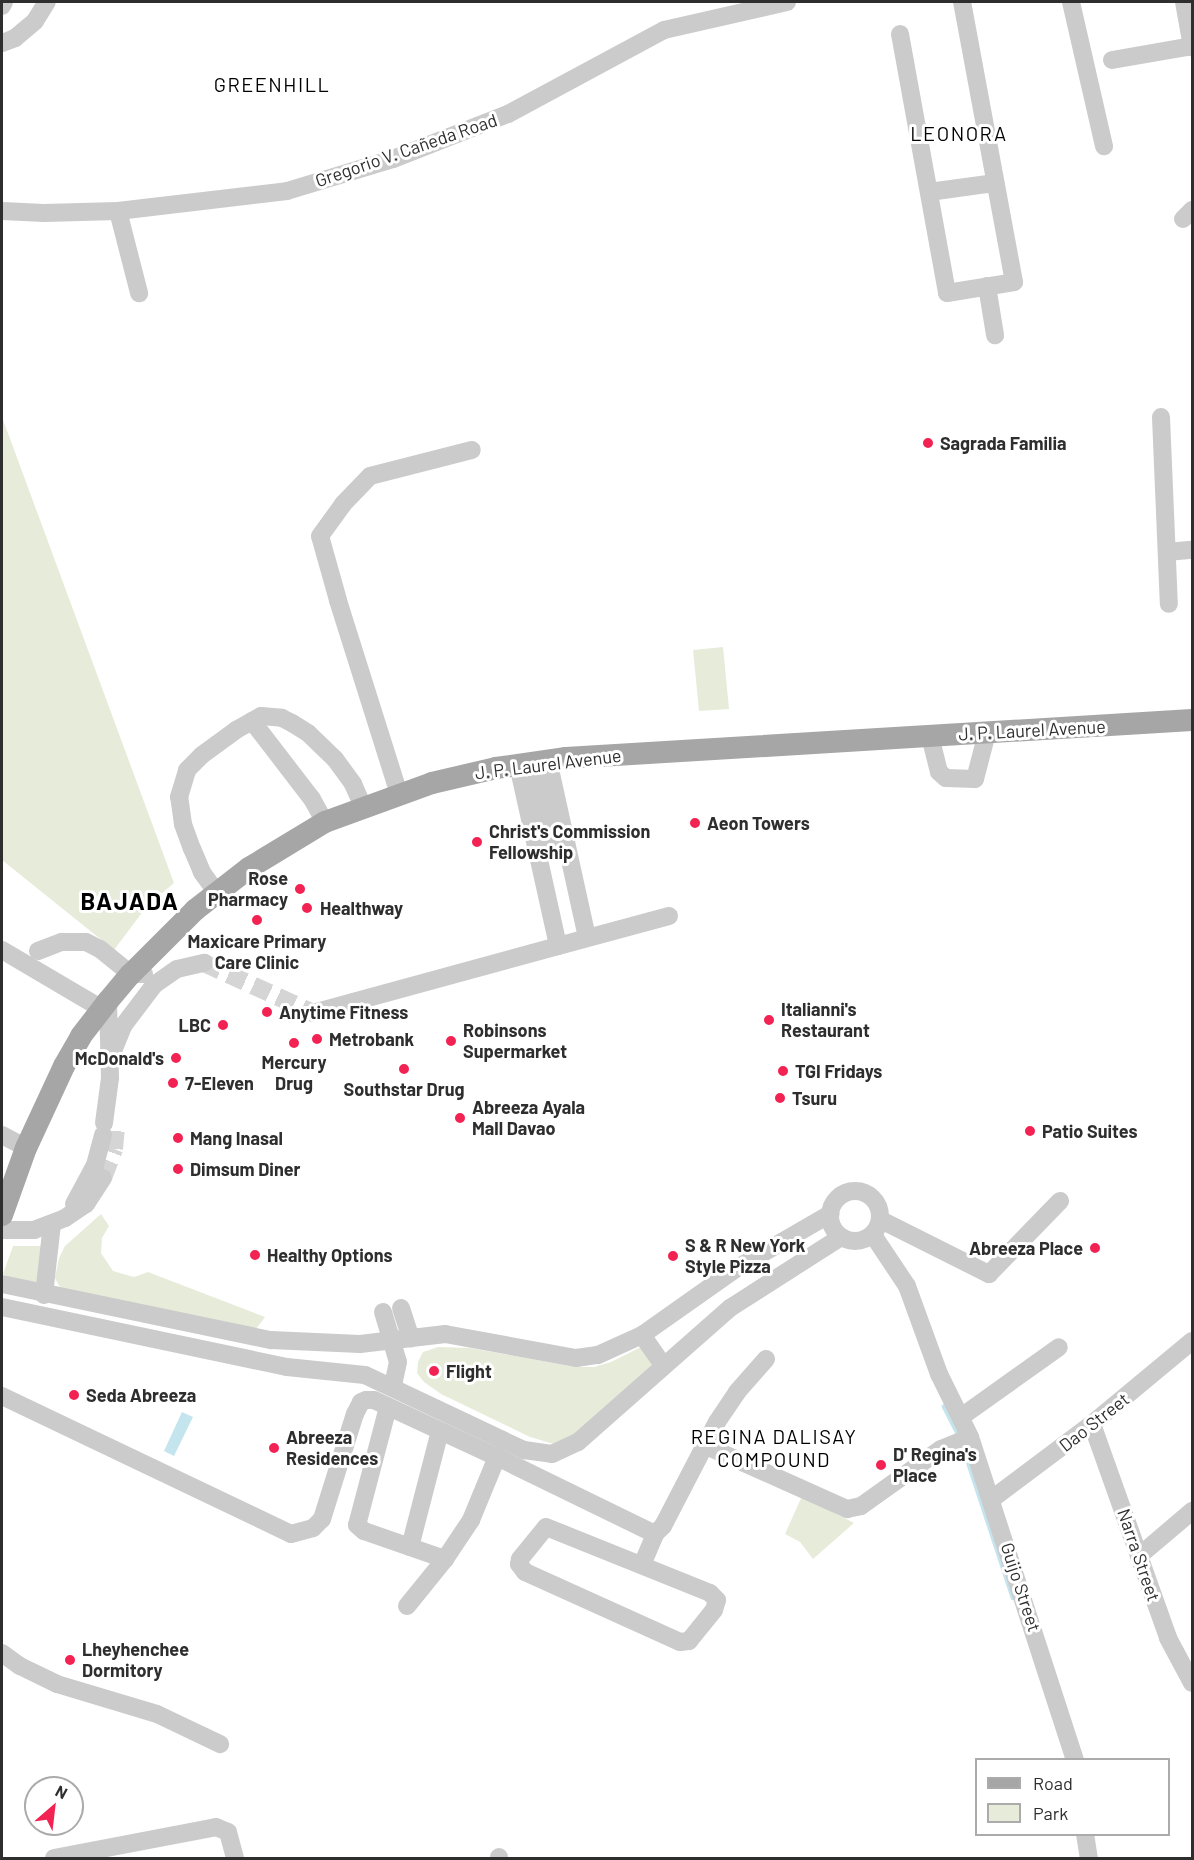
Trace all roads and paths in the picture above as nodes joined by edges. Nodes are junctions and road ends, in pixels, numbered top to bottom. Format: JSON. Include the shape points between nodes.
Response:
{"nodes":[{"id":1,"x":4,"y":2,"type":"edge"},
{"id":2,"x":47,"y":2,"type":"edge"},
{"id":3,"x":788,"y":2,"type":"edge"},
{"id":4,"x":962,"y":2,"type":"edge"},
{"id":5,"x":1071,"y":2,"type":"edge"},
{"id":6,"x":1184,"y":2,"type":"edge"},
{"id":7,"x":2,"y":6,"type":"edge"},
{"id":8,"x":900,"y":34,"type":"dead end"},
{"id":9,"x":2,"y":43,"type":"edge"},
{"id":10,"x":1192,"y":47,"type":"edge"},
{"id":11,"x":1112,"y":60,"type":"dead end"},
{"id":12,"x":1104,"y":146,"type":"dead end"},
{"id":13,"x":995,"y":183,"type":"junction"},
{"id":14,"x":929,"y":192,"type":"junction"},
{"id":15,"x":2,"y":211,"type":"edge"},
{"id":16,"x":118,"y":211,"type":"junction"},
{"id":17,"x":987,"y":286,"type":"junction"},
{"id":18,"x":139,"y":293,"type":"dead end"},
{"id":19,"x":995,"y":335,"type":"dead end"},
{"id":20,"x":1161,"y":417,"type":"dead end"},
{"id":21,"x":472,"y":450,"type":"dead end"},
{"id":22,"x":1192,"y":550,"type":"edge"},
{"id":23,"x":1167,"y":552,"type":"junction"},
{"id":24,"x":1169,"y":604,"type":"dead end"},
{"id":25,"x":1192,"y":720,"type":"edge"},
{"id":26,"x":252,"y":721,"type":"junction"},
{"id":27,"x":987,"y":733,"type":"junction"},
{"id":28,"x":930,"y":736,"type":"junction"},
{"id":29,"x":533,"y":762,"type":"junction"},
{"id":30,"x":399,"y":794,"type":"junction"},
{"id":31,"x":363,"y":806,"type":"junction"},
{"id":32,"x":325,"y":822,"type":"junction"},
{"id":33,"x":550,"y":839,"type":"dead end"},
{"id":34,"x":217,"y":893,"type":"junction"},
{"id":35,"x":669,"y":916,"type":"dead end"},
{"id":36,"x":587,"y":938,"type":"junction"},
{"id":37,"x":558,"y":946,"type":"junction"},
{"id":38,"x":2,"y":950,"type":"edge"},
{"id":39,"x":38,"y":951,"type":"dead end"},
{"id":40,"x":204,"y":963,"type":"tunnel mouth"},
{"id":41,"x":130,"y":974,"type":"junction"},
{"id":42,"x":167,"y":974,"type":"junction"},
{"id":43,"x":105,"y":1005,"type":"junction"},
{"id":44,"x":313,"y":1013,"type":"tunnel mouth"},
{"id":45,"x":110,"y":1070,"type":"junction"},
{"id":46,"x":2,"y":1135,"type":"edge"},
{"id":47,"x":26,"y":1148,"type":"junction"},
{"id":48,"x":8,"y":1176,"type":"edge"},
{"id":49,"x":104,"y":1178,"type":"tunnel mouth"},
{"id":50,"x":1060,"y":1201,"type":"dead end"},
{"id":51,"x":830,"y":1214,"type":"junction"},
{"id":52,"x":2,"y":1215,"type":"edge"},
{"id":53,"x":59,"y":1221,"type":"junction"},
{"id":54,"x":877,"y":1228,"type":"junction"},
{"id":55,"x":2,"y":1230,"type":"edge"},
{"id":56,"x":841,"y":1237,"type":"junction"},
{"id":57,"x":2,"y":1284,"type":"edge"},
{"id":58,"x":44,"y":1295,"type":"junction"},
{"id":59,"x":2,"y":1307,"type":"edge"},
{"id":60,"x":392,"y":1310,"type":"dead end"},
{"id":61,"x":642,"y":1335,"type":"junction"},
{"id":62,"x":403,"y":1340,"type":"junction"},
{"id":63,"x":1192,"y":1341,"type":"edge"},
{"id":64,"x":1059,"y":1347,"type":"dead end"},
{"id":65,"x":766,"y":1359,"type":"dead end"},
{"id":66,"x":663,"y":1365,"type":"junction"},
{"id":67,"x":393,"y":1386,"type":"junction"},
{"id":68,"x":2,"y":1396,"type":"edge"},
{"id":69,"x":388,"y":1407,"type":"junction"},
{"id":70,"x":961,"y":1417,"type":"junction"},
{"id":71,"x":1092,"y":1424,"type":"junction"},
{"id":72,"x":440,"y":1431,"type":"junction"},
{"id":73,"x":970,"y":1437,"type":"junction"},
{"id":74,"x":704,"y":1445,"type":"junction"},
{"id":75,"x":497,"y":1457,"type":"junction"},
{"id":76,"x":992,"y":1499,"type":"junction"},
{"id":77,"x":1192,"y":1511,"type":"edge"},
{"id":78,"x":655,"y":1534,"type":"junction"},
{"id":79,"x":410,"y":1547,"type":"junction"},
{"id":80,"x":1139,"y":1556,"type":"junction"},
{"id":81,"x":445,"y":1559,"type":"junction"},
{"id":82,"x":642,"y":1565,"type":"junction"},
{"id":83,"x":407,"y":1606,"type":"dead end"},
{"id":84,"x":2,"y":1653,"type":"edge"},
{"id":85,"x":1192,"y":1683,"type":"edge"},
{"id":86,"x":220,"y":1744,"type":"dead end"},
{"id":87,"x":1074,"y":1758,"type":"edge"},
{"id":88,"x":1085,"y":1836,"type":"edge"},
{"id":89,"x":54,"y":1858,"type":"edge"},
{"id":90,"x":235,"y":1858,"type":"edge"},
{"id":91,"x":1089,"y":1858,"type":"edge"}],
"edges":[{"from":1,"to":7,"type":"street"},
{"from":2,"to":9,"type":"street","via":[[35,21],[15,38]]},
{"from":3,"to":16,"type":"street","name":"Gregorio V. Cañeda Road","via":[[664,30],[508,114],[355,172],[287,191]]},
{"from":4,"to":13,"type":"street"},
{"from":5,"to":12,"type":"street"},
{"from":6,"to":10,"type":"street"},
{"from":8,"to":14,"type":"street"},
{"from":10,"to":11,"type":"street"},
{"from":13,"to":14,"type":"street"},
{"from":13,"to":17,"type":"street","via":[[1014,282]]},
{"from":14,"to":17,"type":"street","via":[[947,293]]},
{"from":15,"to":16,"type":"street","name":"Gregorio V. Cañeda Road"},
{"from":16,"to":18,"type":"street"},
{"from":17,"to":19,"type":"street"},
{"from":20,"to":23,"type":"street"},
{"from":21,"to":30,"type":"street","via":[[370,476],[320,536]]},
{"from":22,"to":23,"type":"street"},
{"from":23,"to":24,"type":"street"},
{"from":25,"to":27,"type":"main road","name":"J. P. Laurel Avenue"},
{"from":26,"to":31,"type":"street","via":[[261,716],[282,718],[308,733],[345,771]]},
{"from":26,"to":32,"type":"street"},
{"from":26,"to":34,"type":"street","via":[[202,755],[187,770],[181,784],[183,824],[202,872]]},
{"from":27,"to":28,"type":"main road","name":"J. P. Laurel Avenue"},
{"from":27,"to":28,"type":"street","via":[[975,779],[946,778],[939,772]]},
{"from":28,"to":29,"type":"main road","name":"J. P. Laurel Avenue"},
{"from":29,"to":30,"type":"main road","name":"J. P. Laurel Avenue","via":[[432,783]]},
{"from":29,"to":33,"type":"street"},
{"from":29,"to":36,"type":"street"},
{"from":29,"to":37,"type":"street"},
{"from":30,"to":31,"type":"main road","name":"J. P. Laurel Avenue"},
{"from":31,"to":32,"type":"main road","name":"J. P. Laurel Avenue"},
{"from":32,"to":34,"type":"main road","name":"J. P. Laurel Avenue","via":[[249,868]]},
{"from":34,"to":41,"type":"main road","name":"J. P. Laurel Avenue"},
{"from":35,"to":36,"type":"street"},
{"from":36,"to":37,"type":"street"},
{"from":37,"to":44,"type":"street"},
{"from":38,"to":43,"type":"street"},
{"from":39,"to":41,"type":"street","via":[[62,942],[86,942]]},
{"from":40,"to":42,"type":"street","via":[[186,965]]},
{"from":41,"to":42,"type":"street"},
{"from":41,"to":43,"type":"main road","name":"J. P. Laurel Avenue"},
{"from":42,"to":45,"type":"street","via":[[132,1012],[116,1040]]},
{"from":43,"to":45,"type":"street"},
{"from":43,"to":47,"type":"main road","name":"J. P. Laurel Avenue","via":[[71,1053]]},
{"from":45,"to":53,"type":"street","via":[[108,1128],[95,1165]]},
{"from":46,"to":47,"type":"street"},
{"from":47,"to":48,"type":"main road","name":"J. P. Laurel Avenue"},
{"from":48,"to":52,"type":"main road","name":"J. P. Laurel Avenue"},
{"from":49,"to":53,"type":"street","via":[[86,1204]]},
{"from":50,"to":54,"type":"street","via":[[988,1275]]},
{"from":51,"to":54,"type":"street","via":[[840,1196],[860,1191],[878,1204]]},
{"from":51,"to":56,"type":"street","via":[[834,1231]]},
{"from":51,"to":61,"type":"street","via":[[747,1262]]},
{"from":53,"to":55,"type":"street","via":[[26,1231]]},
{"from":53,"to":58,"type":"street"},
{"from":54,"to":56,"type":"street","via":[[857,1242]]},
{"from":54,"to":70,"type":"street","name":"Guijo Street","via":[[907,1286],[939,1374]]},
{"from":56,"to":66,"type":"street","via":[[730,1308]]},
{"from":57,"to":58,"type":"street"},
{"from":58,"to":62,"type":"street","via":[[271,1340],[321,1344]]},
{"from":59,"to":67,"type":"street","via":[[310,1372],[354,1372]]},
{"from":60,"to":62,"type":"street"},
{"from":61,"to":62,"type":"street","via":[[598,1355],[576,1358],[467,1336],[445,1334]]},
{"from":61,"to":66,"type":"street"},
{"from":62,"to":67,"type":"street"},
{"from":63,"to":71,"type":"street","name":"Dao Street"},
{"from":64,"to":70,"type":"street"},
{"from":65,"to":74,"type":"street","via":[[737,1392]]},
{"from":66,"to":67,"type":"street","via":[[578,1442],[552,1454],[524,1450]]},
{"from":68,"to":69,"type":"street","via":[[291,1534],[313,1528],[322,1519],[361,1402],[374,1400]]},
{"from":69,"to":72,"type":"street"},
{"from":69,"to":79,"type":"street","via":[[356,1520],[364,1531]]},
{"from":70,"to":73,"type":"street","name":"Guijo Street"},
{"from":71,"to":76,"type":"street","name":"Dao Street"},
{"from":71,"to":80,"type":"street","name":"Narra Street"},
{"from":72,"to":75,"type":"street"},
{"from":72,"to":79,"type":"street"},
{"from":73,"to":74,"type":"street","via":[[940,1449],[861,1506],[847,1509]]},
{"from":73,"to":76,"type":"street","name":"Guijo Street"},
{"from":74,"to":78,"type":"street","via":[[663,1526]]},
{"from":75,"to":78,"type":"street"},
{"from":75,"to":81,"type":"street","via":[[478,1508]]},
{"from":76,"to":87,"type":"street","name":"Guijo Street"},
{"from":77,"to":80,"type":"street"},
{"from":78,"to":82,"type":"street"},
{"from":79,"to":81,"type":"street"},
{"from":80,"to":85,"type":"street","name":"Narra Street","via":[[1168,1638]]},
{"from":81,"to":83,"type":"street"},
{"from":82,"to":82,"type":"street","via":[[710,1593],[717,1600],[714,1610],[689,1641],[675,1641],[525,1572],[519,1564],[546,1527]]},
{"from":84,"to":86,"type":"street","via":[[57,1684],[157,1714]]},
{"from":88,"to":91,"type":"street"},
{"from":89,"to":90,"type":"street","via":[[216,1827],[228,1832]]}]}
